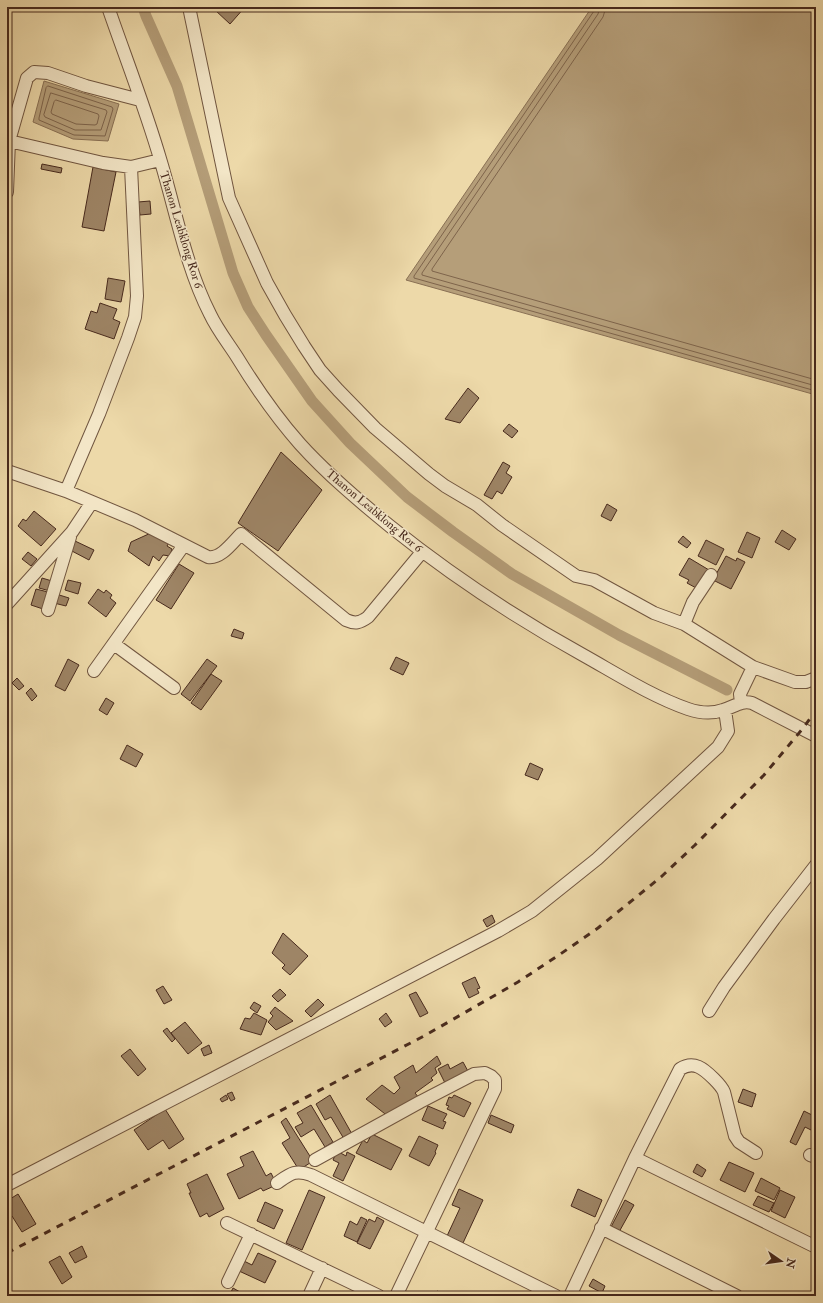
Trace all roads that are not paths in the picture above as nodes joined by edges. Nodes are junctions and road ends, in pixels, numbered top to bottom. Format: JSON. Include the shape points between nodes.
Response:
{"nodes":[{"id":1,"x":108,"y":7,"type":"edge"},
{"id":2,"x":189,"y":7,"type":"edge"},
{"id":3,"x":140,"y":100,"type":"junction"},
{"id":4,"x":9,"y":141,"type":"junction"},
{"id":5,"x":160,"y":160,"type":"junction"},
{"id":6,"x":131,"y":167,"type":"junction"},
{"id":7,"x":7,"y":192,"type":"edge"},
{"id":8,"x":7,"y":471,"type":"edge"},
{"id":9,"x":66,"y":492,"type":"junction"},
{"id":10,"x":92,"y":502,"type":"junction"},
{"id":11,"x":72,"y":532,"type":"junction"},
{"id":12,"x":184,"y":545,"type":"junction"},
{"id":13,"x":422,"y":552,"type":"junction"},
{"id":14,"x":711,"y":575,"type":"dead end"},
{"id":15,"x":7,"y":604,"type":"edge"},
{"id":16,"x":48,"y":610,"type":"dead end"},
{"id":17,"x":684,"y":624,"type":"junction"},
{"id":18,"x":114,"y":644,"type":"junction"},
{"id":19,"x":753,"y":668,"type":"junction"},
{"id":20,"x":94,"y":671,"type":"dead end"},
{"id":21,"x":816,"y":678,"type":"edge"},
{"id":22,"x":174,"y":688,"type":"dead end"},
{"id":23,"x":741,"y":702,"type":"junction"},
{"id":24,"x":725,"y":710,"type":"junction"},
{"id":25,"x":816,"y":736,"type":"edge"},
{"id":26,"x":816,"y":864,"type":"edge"},
{"id":27,"x":709,"y":1011,"type":"dead end"},
{"id":28,"x":756,"y":1153,"type":"dead end"},
{"id":29,"x":635,"y":1158,"type":"junction"},
{"id":30,"x":315,"y":1160,"type":"dead end"},
{"id":31,"x":277,"y":1183,"type":"dead end"},
{"id":32,"x":7,"y":1185,"type":"edge"},
{"id":33,"x":227,"y":1223,"type":"dead end"},
{"id":34,"x":601,"y":1228,"type":"junction"},
{"id":35,"x":426,"y":1232,"type":"junction"},
{"id":36,"x":251,"y":1234,"type":"junction"},
{"id":37,"x":816,"y":1247,"type":"edge"},
{"id":38,"x":322,"y":1268,"type":"junction"},
{"id":39,"x":228,"y":1282,"type":"dead end"},
{"id":40,"x":309,"y":1296,"type":"edge"},
{"id":41,"x":379,"y":1296,"type":"edge"},
{"id":42,"x":396,"y":1296,"type":"edge"},
{"id":43,"x":556,"y":1296,"type":"edge"},
{"id":44,"x":570,"y":1296,"type":"edge"},
{"id":45,"x":737,"y":1296,"type":"edge"}],
"edges":[{"from":1,"to":3,"type":"street","name":"Thanon Leabklong Ror 6"},
{"from":2,"to":17,"type":"street","via":[[229,198],[267,283],[320,370],[375,428],[445,486],[477,505],[576,576],[594,580],[654,613]]},
{"from":3,"to":4,"type":"street","via":[[48,73],[34,72],[26,78]]},
{"from":3,"to":5,"type":"street","name":"Thanon Leabklong Ror 6"},
{"from":4,"to":6,"type":"street","via":[[102,163]]},
{"from":4,"to":7,"type":"street"},
{"from":5,"to":6,"type":"street"},
{"from":5,"to":13,"type":"street","name":"Thanon Leabklong Ror 6","via":[[193,275],[210,314],[250,378],[280,420],[320,465],[340,485]]},
{"from":6,"to":9,"type":"street","via":[[137,296],[134,317],[114,374]]},
{"from":8,"to":9,"type":"street"},
{"from":9,"to":10,"type":"street"},
{"from":10,"to":11,"type":"street"},
{"from":10,"to":12,"type":"street"},
{"from":11,"to":15,"type":"street"},
{"from":11,"to":16,"type":"street"},
{"from":12,"to":13,"type":"street","via":[[215,558],[241,534],[346,620],[353,623],[368,617]]},
{"from":12,"to":18,"type":"street"},
{"from":13,"to":24,"type":"street","name":"Thanon Leabklong Ror 6","via":[[534,628],[636,685],[694,711],[707,713]]},
{"from":14,"to":17,"type":"street","via":[[693,602]]},
{"from":17,"to":19,"type":"street"},
{"from":18,"to":20,"type":"street"},
{"from":18,"to":22,"type":"street"},
{"from":19,"to":21,"type":"street","via":[[795,682],[806,682]]},
{"from":19,"to":23,"type":"street","via":[[740,694]]},
{"from":23,"to":24,"type":"street","name":"Thanon Leabklong Ror 6"},
{"from":23,"to":25,"type":"street","via":[[752,703]]},
{"from":24,"to":32,"type":"street","via":[[728,731],[718,747],[597,859],[532,911]]},
{"from":26,"to":27,"type":"street"},
{"from":28,"to":29,"type":"street","via":[[737,1139],[733,1132],[721,1086],[702,1068],[690,1065],[678,1072]]},
{"from":29,"to":34,"type":"street"},
{"from":29,"to":37,"type":"street"},
{"from":30,"to":35,"type":"street","via":[[474,1074],[489,1074],[495,1080],[495,1088]]},
{"from":31,"to":35,"type":"street","via":[[292,1173],[306,1173]]},
{"from":33,"to":36,"type":"street"},
{"from":34,"to":44,"type":"street"},
{"from":34,"to":45,"type":"street"},
{"from":35,"to":42,"type":"street"},
{"from":35,"to":43,"type":"street"},
{"from":36,"to":38,"type":"street"},
{"from":36,"to":39,"type":"street"},
{"from":38,"to":40,"type":"street"},
{"from":38,"to":41,"type":"street"}]}
